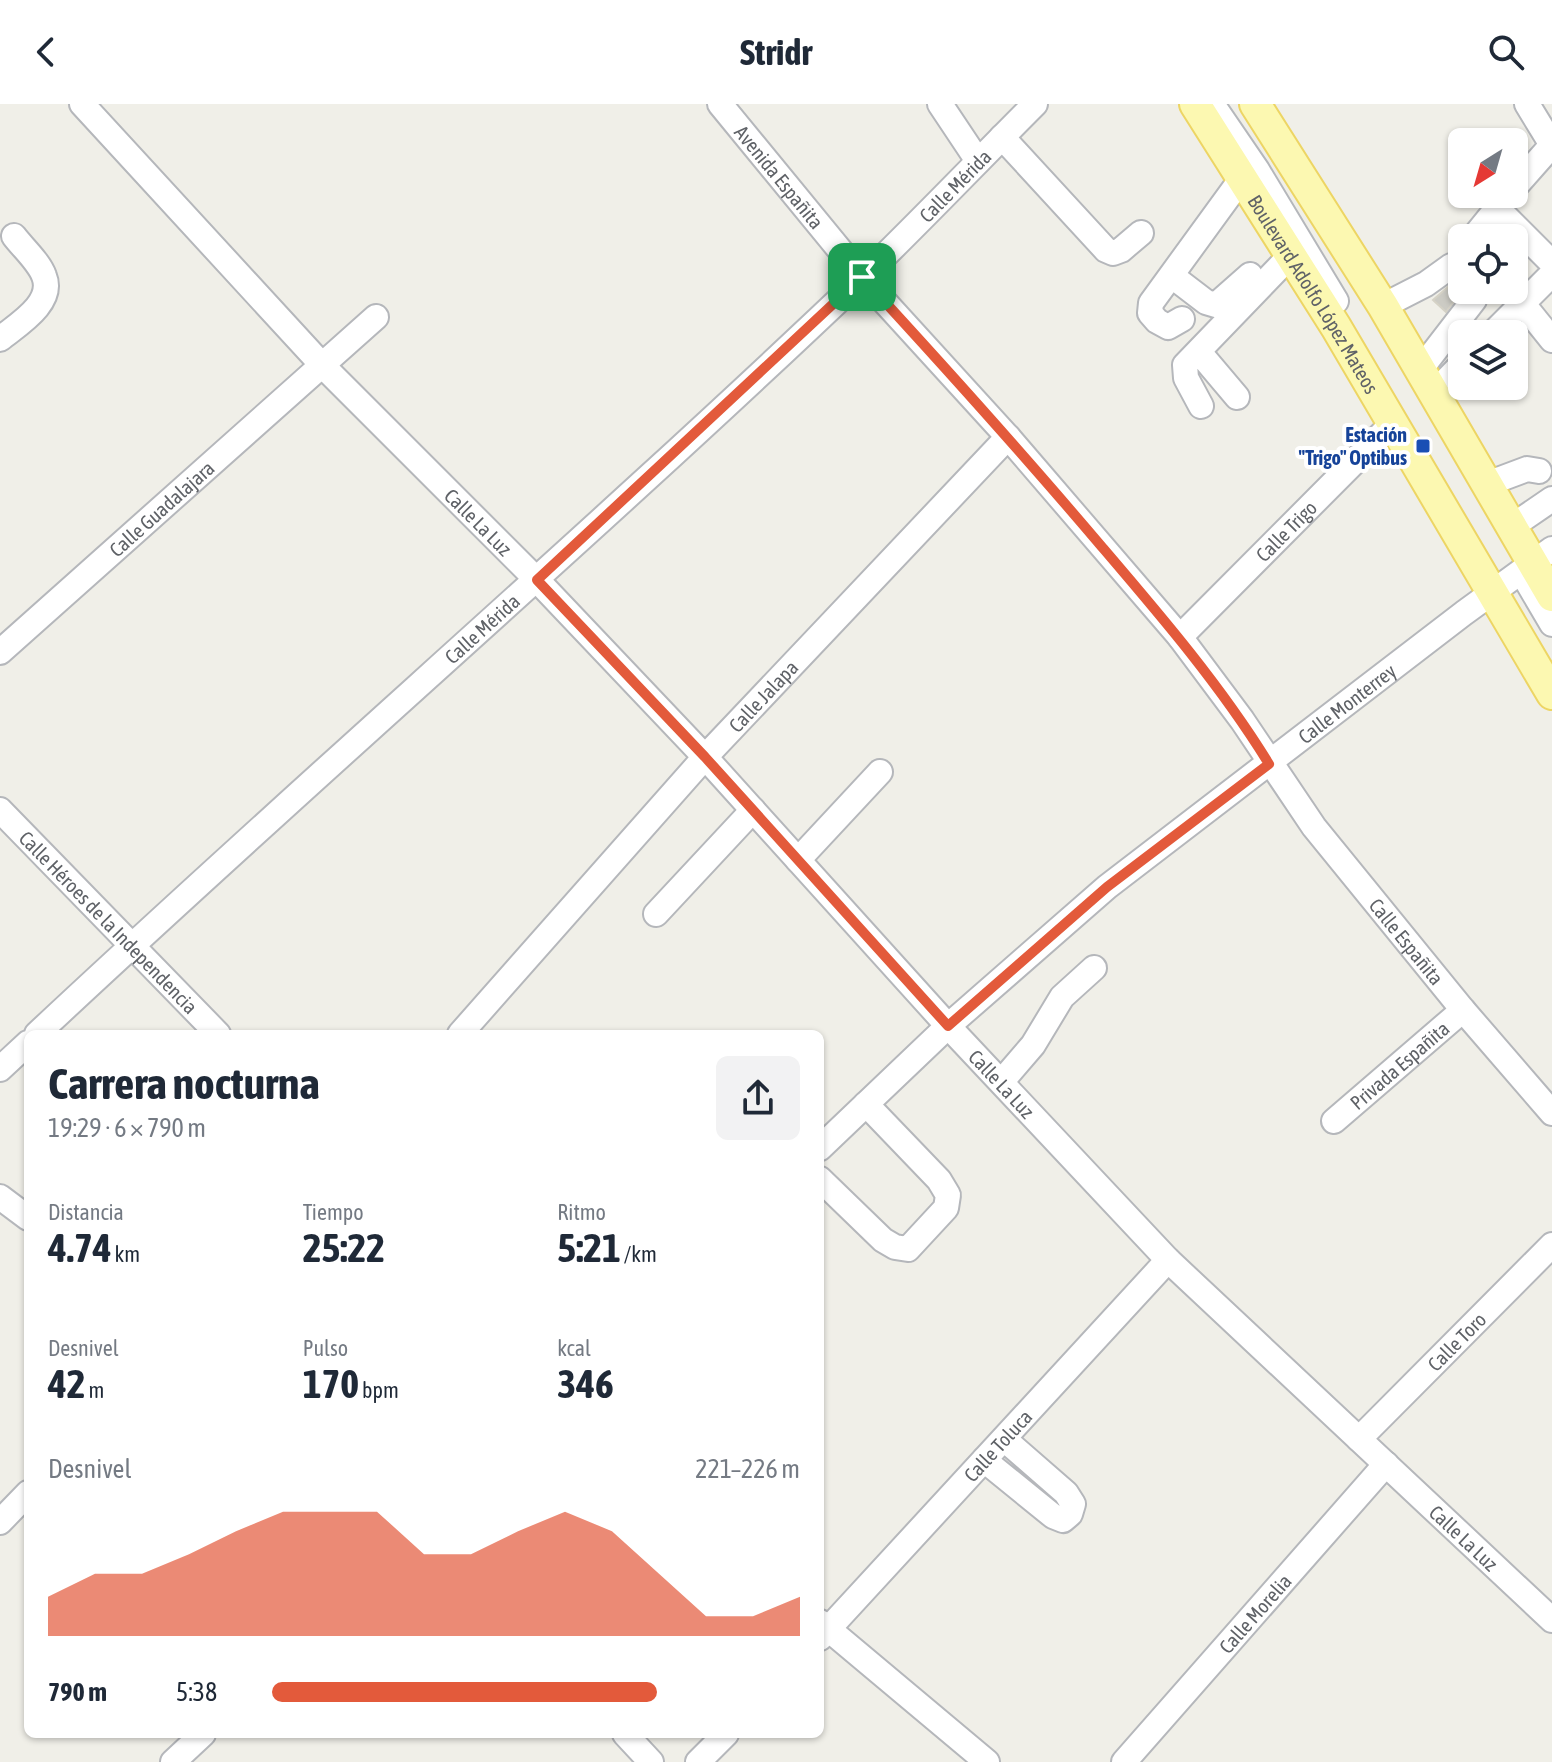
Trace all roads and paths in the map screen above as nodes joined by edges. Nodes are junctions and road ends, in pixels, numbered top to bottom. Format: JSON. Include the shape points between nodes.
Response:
{"nodes":[{"id":1,"x":82,"y":104,"type":"edge"},
{"id":2,"x":720,"y":104,"type":"edge"},
{"id":3,"x":1035,"y":104,"type":"edge"},
{"id":4,"x":1195,"y":104,"type":"edge"},
{"id":5,"x":1212,"y":104,"type":"edge"},
{"id":6,"x":1240,"y":104,"type":"edge"},
{"id":7,"x":1255,"y":104,"type":"edge"},
{"id":8,"x":1527,"y":104,"type":"edge"},
{"id":9,"x":945,"y":106,"type":"edge"},
{"id":10,"x":1002,"y":137,"type":"junction"},
{"id":11,"x":1552,"y":145,"type":"edge"},
{"id":12,"x":978,"y":161,"type":"junction"},
{"id":13,"x":1528,"y":172,"type":"edge"},
{"id":14,"x":1248,"y":188,"type":"junction"},
{"id":15,"x":1497,"y":208,"type":"edge"},
{"id":16,"x":1509,"y":208,"type":"edge"},
{"id":17,"x":1484,"y":224,"type":"edge"},
{"id":18,"x":1141,"y":233,"type":"dead end"},
{"id":19,"x":14,"y":236,"type":"dead end"},
{"id":20,"x":1287,"y":249,"type":"junction"},
{"id":21,"x":1552,"y":263,"type":"edge"},
{"id":22,"x":1552,"y":274,"type":"edge"},
{"id":23,"x":1172,"y":276,"type":"junction"},
{"id":24,"x":862,"y":277,"type":"junction"},
{"id":25,"x":1448,"y":279,"type":"edge"},
{"id":26,"x":1528,"y":299,"type":"edge"},
{"id":27,"x":1453,"y":304,"type":"edge"},
{"id":28,"x":1523,"y":304,"type":"joint"},
{"id":29,"x":1383,"y":306,"type":"junction"},
{"id":30,"x":376,"y":317,"type":"dead end"},
{"id":31,"x":1182,"y":319,"type":"dead end"},
{"id":32,"x":1506,"y":320,"type":"edge"},
{"id":33,"x":0,"y":339,"type":"edge"},
{"id":34,"x":1552,"y":340,"type":"edge"},
{"id":35,"x":1199,"y":352,"type":"junction"},
{"id":36,"x":323,"y":366,"type":"junction"},
{"id":37,"x":1448,"y":371,"type":"edge"},
{"id":38,"x":1427,"y":381,"type":"junction"},
{"id":39,"x":1237,"y":397,"type":"dead end"},
{"id":40,"x":1201,"y":406,"type":"dead end"},
{"id":41,"x":1393,"y":423,"type":"junction"},
{"id":42,"x":1008,"y":437,"type":"junction"},
{"id":43,"x":1539,"y":471,"type":"dead end"},
{"id":44,"x":1487,"y":484,"type":"junction"},
{"id":45,"x":1552,"y":499,"type":"edge"},
{"id":46,"x":1511,"y":527,"type":"junction"},
{"id":47,"x":1520,"y":572,"type":"edge"},
{"id":48,"x":537,"y":580,"type":"junction"},
{"id":49,"x":1552,"y":596,"type":"edge"},
{"id":50,"x":1552,"y":624,"type":"edge"},
{"id":51,"x":1180,"y":637,"type":"junction"},
{"id":52,"x":4,"y":642,"type":"edge"},
{"id":53,"x":1552,"y":668,"type":"edge"},
{"id":54,"x":1552,"y":694,"type":"edge"},
{"id":55,"x":705,"y":757,"type":"junction"},
{"id":56,"x":1269,"y":764,"type":"junction"},
{"id":57,"x":880,"y":772,"type":"dead end"},
{"id":58,"x":0,"y":810,"type":"edge"},
{"id":59,"x":753,"y":810,"type":"junction"},
{"id":60,"x":798,"y":860,"type":"junction"},
{"id":61,"x":656,"y":914,"type":"dead end"},
{"id":62,"x":132,"y":945,"type":"junction"},
{"id":63,"x":1094,"y":968,"type":"dead end"},
{"id":64,"x":1463,"y":1010,"type":"junction"},
{"id":65,"x":948,"y":1026,"type":"junction"},
{"id":66,"x":41,"y":1030,"type":"edge"},
{"id":67,"x":214,"y":1030,"type":"edge"},
{"id":68,"x":464,"y":1030,"type":"edge"},
{"id":69,"x":24,"y":1047,"type":"edge"},
{"id":70,"x":0,"y":1069,"type":"edge"},
{"id":71,"x":1002,"y":1081,"type":"junction"},
{"id":72,"x":866,"y":1104,"type":"junction"},
{"id":73,"x":1552,"y":1113,"type":"edge"},
{"id":74,"x":1334,"y":1121,"type":"dead end"},
{"id":75,"x":824,"y":1144,"type":"edge"},
{"id":76,"x":824,"y":1183,"type":"edge"},
{"id":77,"x":0,"y":1197,"type":"edge"},
{"id":78,"x":24,"y":1215,"type":"edge"},
{"id":79,"x":1552,"y":1245,"type":"edge"},
{"id":80,"x":1168,"y":1260,"type":"junction"},
{"id":81,"x":1004,"y":1439,"type":"junction"},
{"id":82,"x":1359,"y":1439,"type":"junction"},
{"id":83,"x":984,"y":1460,"type":"junction"},
{"id":84,"x":1386,"y":1464,"type":"junction"},
{"id":85,"x":24,"y":1497,"type":"edge"},
{"id":86,"x":0,"y":1522,"type":"edge"},
{"id":87,"x":1552,"y":1620,"type":"edge"},
{"id":88,"x":824,"y":1629,"type":"edge"},
{"id":89,"x":824,"y":1631,"type":"edge"},
{"id":90,"x":199,"y":1738,"type":"edge"},
{"id":91,"x":629,"y":1738,"type":"edge"},
{"id":92,"x":722,"y":1738,"type":"edge"},
{"id":93,"x":173,"y":1762,"type":"edge"},
{"id":94,"x":651,"y":1762,"type":"edge"},
{"id":95,"x":698,"y":1762,"type":"edge"},
{"id":96,"x":987,"y":1762,"type":"edge"},
{"id":97,"x":1124,"y":1762,"type":"edge"}],
"edges":[{"from":1,"to":36,"type":"street","name":"Calle La Luz"},
{"from":2,"to":24,"type":"street","name":"Avenida Españita"},
{"from":3,"to":10,"type":"street","name":"Calle Mérida"},
{"from":4,"to":14,"type":"main road","name":"Boulevard Adolfo López Mateos"},
{"from":5,"to":47,"type":"street"},
{"from":6,"to":47,"type":"street","via":[[1378,323]]},
{"from":7,"to":29,"type":"main road","name":"Boulevard Adolfo López Mateos"},
{"from":8,"to":11,"type":"street"},
{"from":9,"to":12,"type":"street"},
{"from":10,"to":12,"type":"street","name":"Calle Mérida"},
{"from":10,"to":18,"type":"street","via":[[1106,250],[1121,250]]},
{"from":11,"to":13,"type":"street"},
{"from":12,"to":24,"type":"street","name":"Calle Mérida"},
{"from":14,"to":20,"type":"main road","name":"Boulevard Adolfo López Mateos"},
{"from":14,"to":23,"type":"street","via":[[1219,212]]},
{"from":15,"to":17,"type":"street"},
{"from":16,"to":21,"type":"street"},
{"from":19,"to":33,"type":"street","via":[[44,274],[46,291],[35,309]]},
{"from":20,"to":23,"type":"street","via":[[1221,304],[1206,302]]},
{"from":20,"to":35,"type":"street"},
{"from":20,"to":41,"type":"main road","name":"Boulevard Adolfo López Mateos"},
{"from":22,"to":26,"type":"street"},
{"from":23,"to":31,"type":"street","via":[[1151,303],[1150,313],[1168,327]]},
{"from":24,"to":42,"type":"street","name":"Avenida Españita"},
{"from":24,"to":48,"type":"street","name":"Calle Mérida"},
{"from":25,"to":29,"type":"street"},
{"from":27,"to":38,"type":"street"},
{"from":28,"to":32,"type":"street"},
{"from":28,"to":34,"type":"street"},
{"from":29,"to":38,"type":"main road","name":"Boulevard Adolfo López Mateos"},
{"from":30,"to":36,"type":"street","name":"Calle Guadalajara"},
{"from":35,"to":39,"type":"street"},
{"from":35,"to":40,"type":"street","via":[[1184,372]]},
{"from":36,"to":48,"type":"street","name":"Calle La Luz"},
{"from":36,"to":52,"type":"street","name":"Calle Guadalajara"},
{"from":37,"to":38,"type":"street"},
{"from":38,"to":44,"type":"main road","name":"Boulevard Adolfo López Mateos"},
{"from":41,"to":47,"type":"main road","name":"Boulevard Adolfo López Mateos"},
{"from":41,"to":51,"type":"street","name":"Calle Trigo"},
{"from":42,"to":51,"type":"street","name":"Avenida Españita"},
{"from":42,"to":55,"type":"street","name":"Calle Jalapa"},
{"from":43,"to":44,"type":"street","via":[[1527,469]]},
{"from":44,"to":46,"type":"main road","name":"Boulevard Adolfo López Mateos"},
{"from":45,"to":46,"type":"street"},
{"from":46,"to":47,"type":"main road","name":"Boulevard Adolfo López Mateos"},
{"from":47,"to":49,"type":"main road","name":"Boulevard Adolfo López Mateos"},
{"from":47,"to":50,"type":"street"},
{"from":47,"to":53,"type":"street"},
{"from":47,"to":54,"type":"main road","name":"Boulevard Adolfo López Mateos"},
{"from":47,"to":56,"type":"street","name":"Calle Monterrey"},
{"from":48,"to":55,"type":"street","name":"Calle La Luz"},
{"from":48,"to":62,"type":"street","name":"Calle Mérida"},
{"from":51,"to":56,"type":"street","name":"Avenida Españita"},
{"from":55,"to":59,"type":"street","name":"Calle La Luz"},
{"from":55,"to":68,"type":"street","name":"Calle Jalapa"},
{"from":56,"to":64,"type":"street","name":"Calle Españita"},
{"from":56,"to":65,"type":"street","name":"Calle Monterrey","via":[[1107,887]]},
{"from":57,"to":60,"type":"street"},
{"from":58,"to":62,"type":"street","name":"Calle Héroes de la Independencia"},
{"from":59,"to":60,"type":"street","name":"Calle La Luz"},
{"from":59,"to":61,"type":"street"},
{"from":60,"to":65,"type":"street","name":"Calle La Luz"},
{"from":62,"to":66,"type":"street","name":"Calle Mérida"},
{"from":62,"to":67,"type":"street","name":"Calle Héroes de la Independencia"},
{"from":63,"to":71,"type":"street","via":[[1062,997],[1033,1045]]},
{"from":64,"to":73,"type":"street","name":"Calle Españita"},
{"from":64,"to":74,"type":"street","name":"Privada Españita"},
{"from":65,"to":71,"type":"street","name":"Calle La Luz"},
{"from":65,"to":72,"type":"street","name":"Calle Monterrey"},
{"from":69,"to":70,"type":"street"},
{"from":71,"to":80,"type":"street","name":"Calle La Luz"},
{"from":72,"to":75,"type":"street","name":"Calle Monterrey"},
{"from":72,"to":76,"type":"street","via":[[939,1180],[948,1195],[946,1208],[908,1249],[895,1247]]},
{"from":77,"to":78,"type":"street"},
{"from":79,"to":82,"type":"street","name":"Calle Toro"},
{"from":80,"to":81,"type":"street","name":"Calle Toluca"},
{"from":80,"to":82,"type":"street","name":"Calle La Luz"},
{"from":81,"to":83,"type":"street","name":"Calle Toluca"},
{"from":81,"to":83,"type":"street","via":[[1066,1493],[1073,1504],[1070,1514],[1063,1520],[1053,1516]]},
{"from":82,"to":84,"type":"street","name":"Calle La Luz"},
{"from":83,"to":88,"type":"street","name":"Calle Toluca"},
{"from":84,"to":87,"type":"street","name":"Calle La Luz"},
{"from":84,"to":97,"type":"street","name":"Calle Morelia"},
{"from":85,"to":86,"type":"street"},
{"from":89,"to":96,"type":"street"},
{"from":90,"to":93,"type":"street"},
{"from":91,"to":94,"type":"street"},
{"from":92,"to":95,"type":"street"}]}
